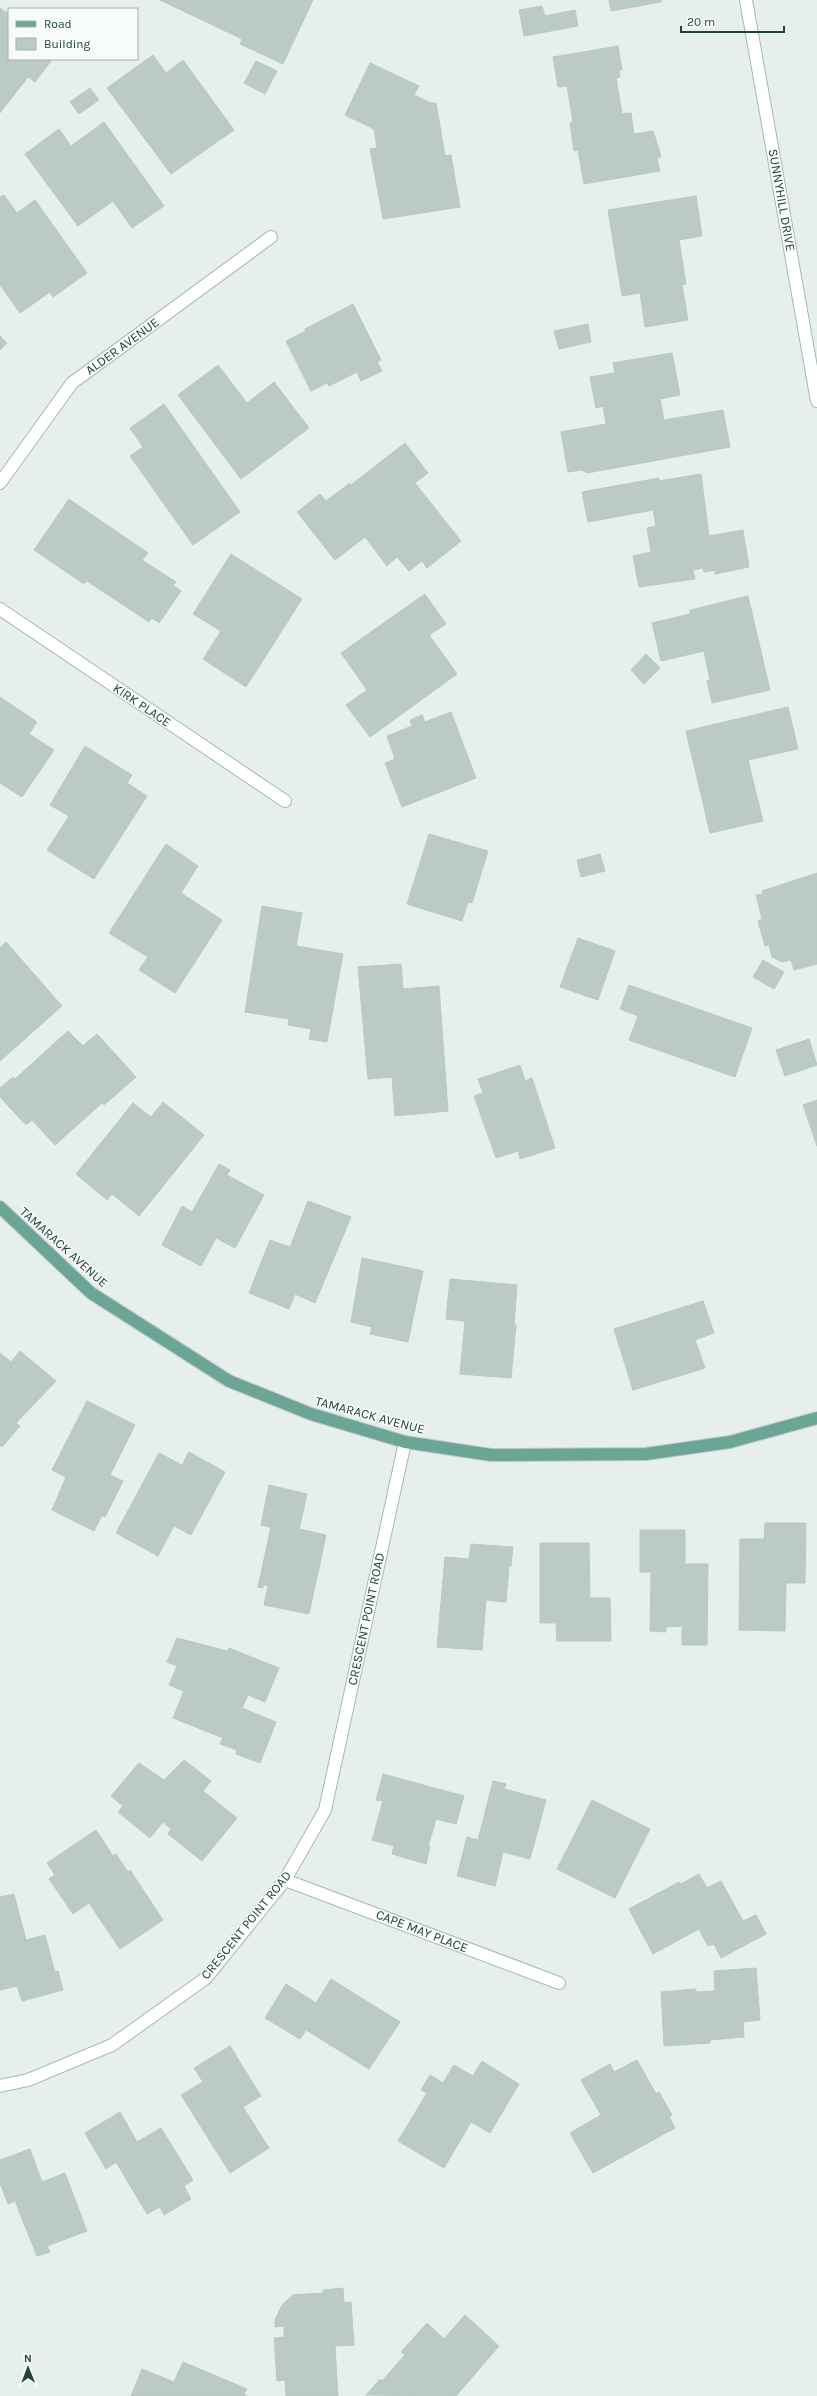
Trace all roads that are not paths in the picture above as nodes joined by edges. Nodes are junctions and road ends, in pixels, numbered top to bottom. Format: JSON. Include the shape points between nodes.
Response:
{"nodes":[{"id":1,"x":746,"y":0,"type":"edge"},
{"id":2,"x":271,"y":237,"type":"dead end"},
{"id":3,"x":817,"y":401,"type":"edge"},
{"id":4,"x":0,"y":483,"type":"edge"},
{"id":5,"x":0,"y":609,"type":"edge"},
{"id":6,"x":285,"y":801,"type":"dead end"},
{"id":7,"x":0,"y":1207,"type":"edge"},
{"id":8,"x":817,"y":1418,"type":"edge"},
{"id":9,"x":405,"y":1442,"type":"junction"},
{"id":10,"x":286,"y":1880,"type":"junction"},
{"id":11,"x":559,"y":1983,"type":"dead end"},
{"id":12,"x":0,"y":2086,"type":"edge"}],
"edges":[{"from":1,"to":3,"type":"street","name":"SUNNYHILL DRIVE"},
{"from":2,"to":4,"type":"street","name":"ALDER AVENUE","via":[[72,382]]},
{"from":5,"to":6,"type":"street","name":"KIRK PLACE"},
{"from":7,"to":9,"type":"main road","name":"TAMARACK AVENUE","via":[[91,1293],[229,1381],[311,1414]]},
{"from":8,"to":9,"type":"main road","name":"TAMARACK AVENUE","via":[[730,1442],[646,1454],[491,1455]]},
{"from":9,"to":10,"type":"street","name":"CRESCENT POINT ROAD","via":[[325,1810]]},
{"from":10,"to":11,"type":"street","name":"CAPE MAY PLACE"},
{"from":10,"to":12,"type":"street","name":"CRESCENT POINT ROAD","via":[[206,1978],[194,1987],[112,2045],[28,2080]]}]}
